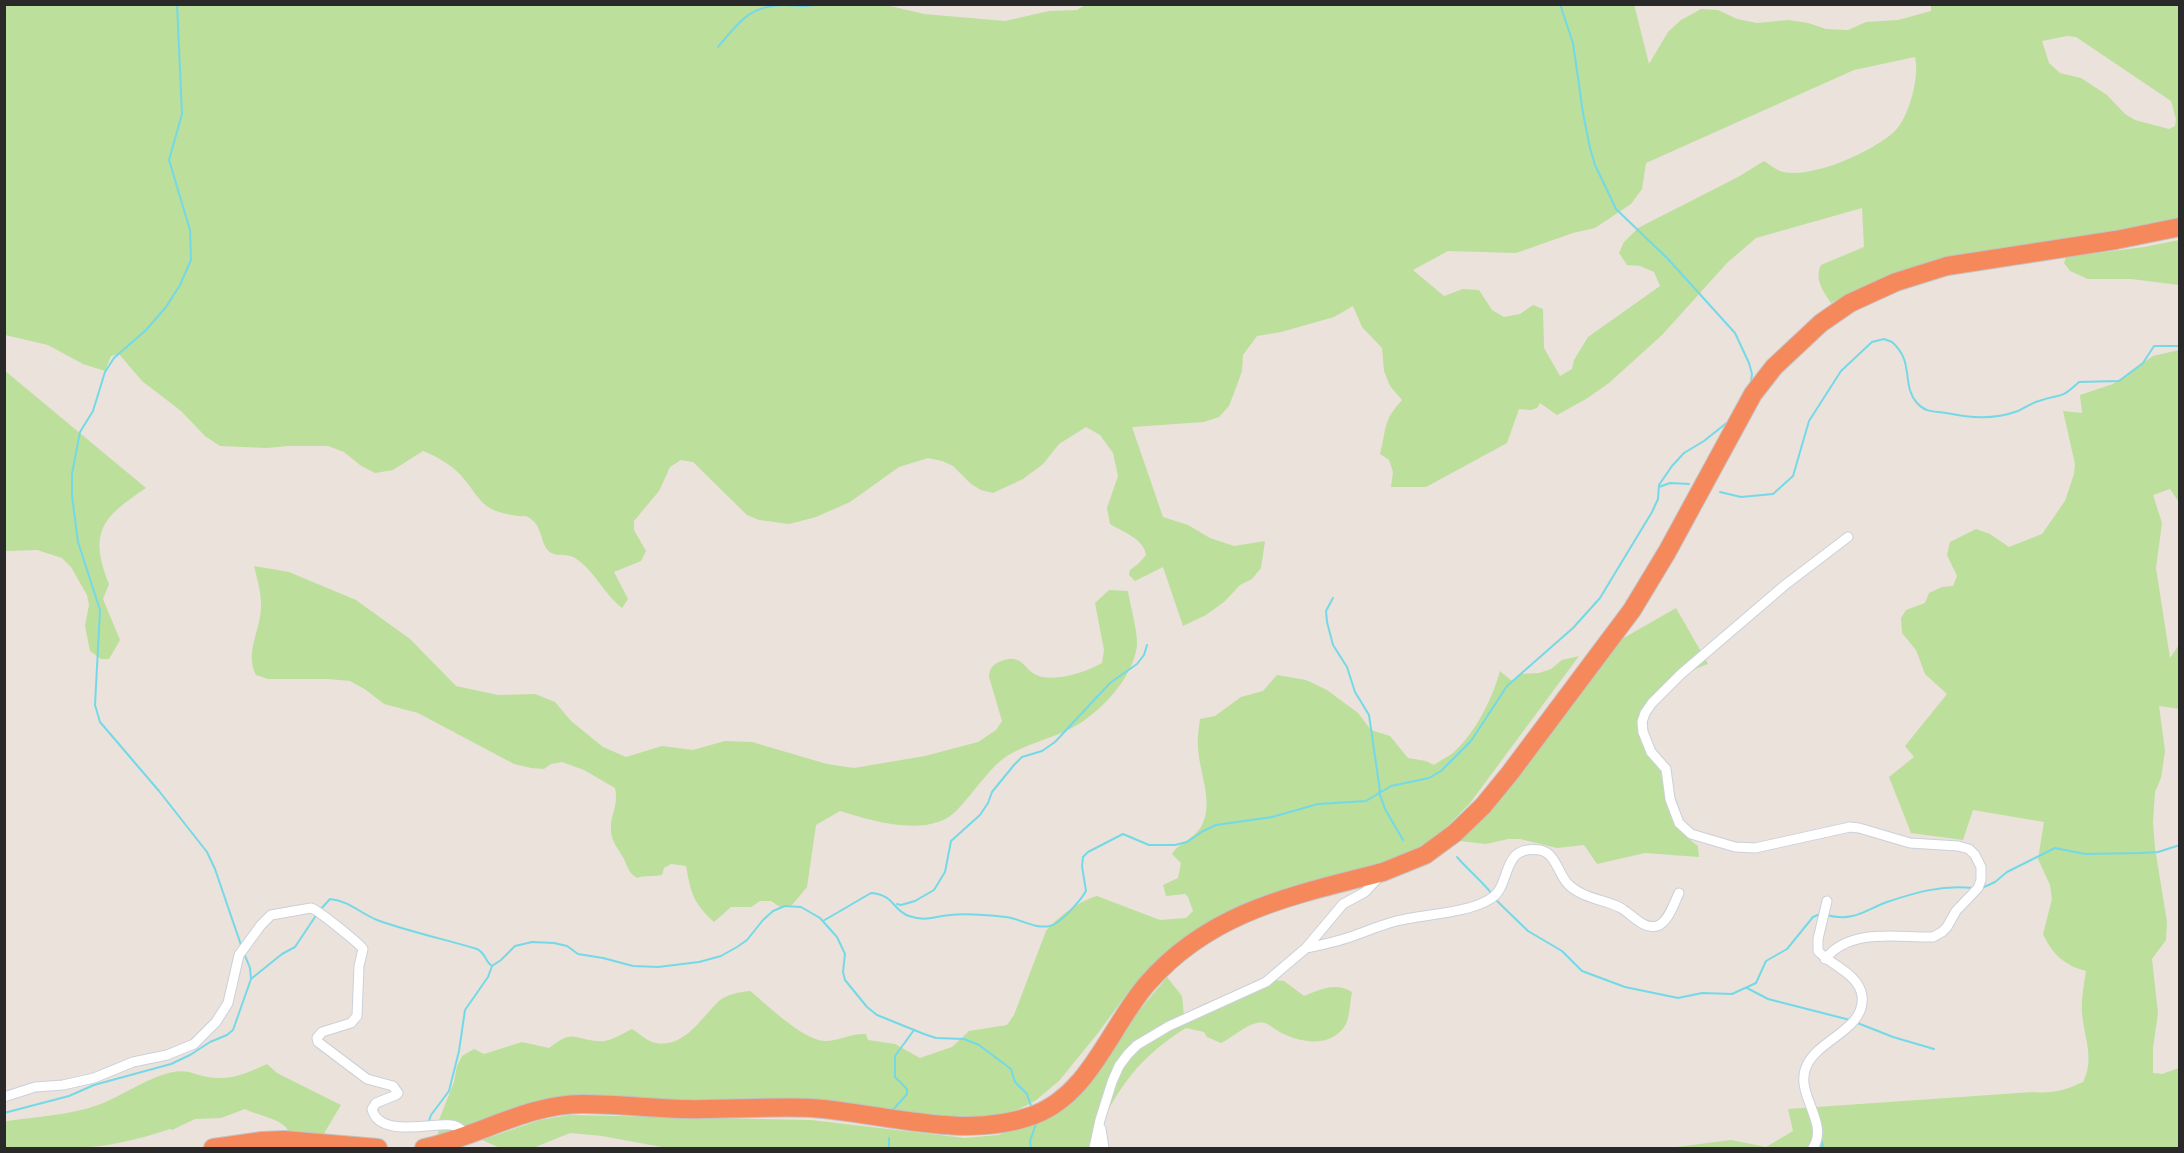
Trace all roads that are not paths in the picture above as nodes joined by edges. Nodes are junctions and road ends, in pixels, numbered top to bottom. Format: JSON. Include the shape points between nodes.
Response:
{"nodes":[{"id":1,"x":2180,"y":227,"type":"edge"},
{"id":2,"x":1848,"y":537,"type":"dead end"},
{"id":3,"x":1383,"y":872,"type":"junction"},
{"id":4,"x":1679,"y":893,"type":"dead end"},
{"id":5,"x":1827,"y":901,"type":"dead end"},
{"id":6,"x":1306,"y":948,"type":"junction"},
{"id":7,"x":1826,"y":958,"type":"junction"},
{"id":8,"x":4,"y":1097,"type":"edge"},
{"id":9,"x":1100,"y":1120,"type":"junction"},
{"id":10,"x":468,"y":1136,"type":"junction"},
{"id":11,"x":213,"y":1149,"type":"edge"},
{"id":12,"x":378,"y":1149,"type":"edge"},
{"id":13,"x":424,"y":1149,"type":"edge"},
{"id":14,"x":1094,"y":1149,"type":"edge"},
{"id":15,"x":1104,"y":1149,"type":"edge"},
{"id":16,"x":1813,"y":1149,"type":"edge"}],
"edges":[{"from":1,"to":3,"type":"highway","via":[[1947,266],[1896,282],[1850,303],[1821,323],[1774,367],[1754,394],[1632,610],[1510,773],[1455,833],[1425,855]]},
{"from":2,"to":7,"type":"street","via":[[1785,585],[1682,674],[1652,703],[1642,722],[1651,752],[1666,769],[1670,799],[1679,823],[1691,834],[1735,847],[1755,848],[1842,828],[1859,828],[1910,843],[1964,847],[1975,855],[1981,867],[1978,888],[1942,932],[1933,937],[1863,937],[1841,944]]},
{"from":3,"to":6,"type":"street","via":[[1365,892],[1343,904]]},
{"from":3,"to":10,"type":"highway","via":[[1256,907],[1212,929],[1175,956],[1148,983],[1069,1094],[1054,1106],[1005,1124],[961,1126],[808,1108],[681,1109],[583,1104],[540,1109]]},
{"from":4,"to":6,"type":"street","via":[[1663,923],[1650,926],[1617,906],[1577,891],[1566,882],[1549,855],[1530,850],[1508,864],[1499,891],[1484,903],[1394,921],[1336,942]]},
{"from":5,"to":7,"type":"street","via":[[1817,947]]},
{"from":6,"to":9,"type":"street","via":[[1266,982],[1168,1026],[1137,1045],[1119,1066]]},
{"from":7,"to":16,"type":"street","via":[[1856,982],[1862,1004],[1854,1021],[1818,1050],[1806,1068],[1805,1089],[1818,1134]]},
{"from":8,"to":10,"type":"street","via":[[35,1087],[94,1078],[194,1044],[228,1003],[239,955],[261,925],[271,915],[315,908],[363,950],[357,1016],[351,1023],[322,1032],[318,1042],[367,1079],[396,1088],[398,1093],[394,1097],[374,1106],[372,1111],[380,1119],[398,1127],[451,1125]]},
{"from":9,"to":14,"type":"street"},
{"from":9,"to":15,"type":"street"},
{"from":10,"to":13,"type":"highway"},
{"from":11,"to":12,"type":"highway","via":[[284,1140]]}]}
